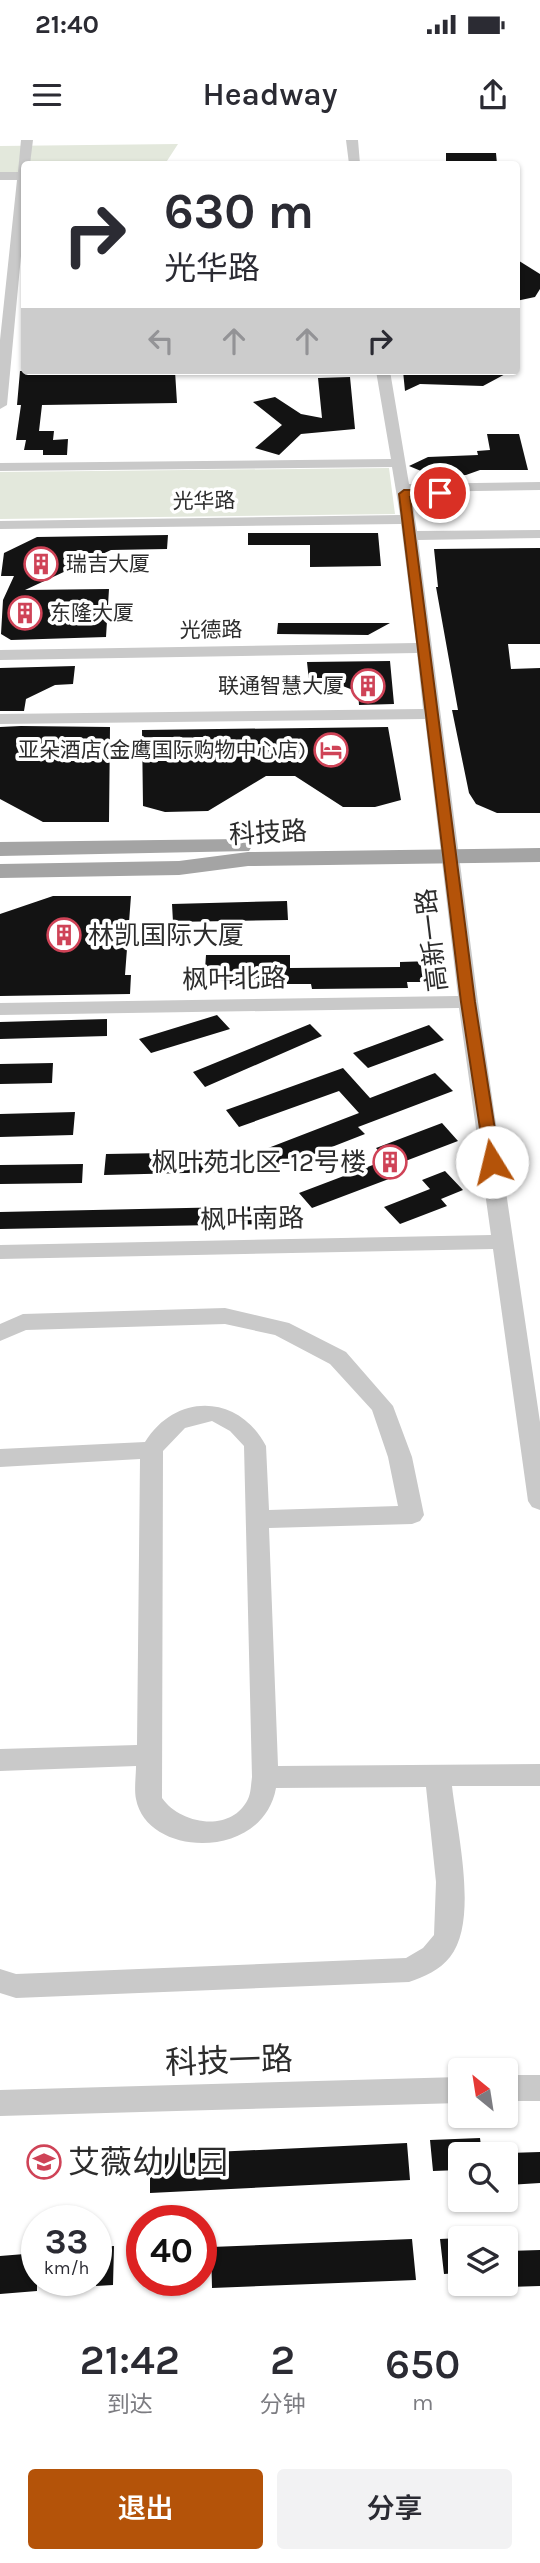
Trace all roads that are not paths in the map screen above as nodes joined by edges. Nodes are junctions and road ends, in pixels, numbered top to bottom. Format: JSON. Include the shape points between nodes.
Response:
{"nodes":[{"id":1,"x":19,"y":140,"type":"edge"},
{"id":2,"x":27,"y":140,"type":"edge"},
{"id":3,"x":352,"y":140,"type":"edge"},
{"id":4,"x":24,"y":161,"type":"edge"},
{"id":5,"x":355,"y":161,"type":"edge"},
{"id":6,"x":0,"y":176,"type":"edge"},
{"id":7,"x":21,"y":176,"type":"edge"},
{"id":8,"x":14,"y":219,"type":"edge"},
{"id":9,"x":3,"y":322,"type":"edge"},
{"id":10,"x":21,"y":325,"type":"edge"},
{"id":11,"x":384,"y":375,"type":"edge"},
{"id":12,"x":0,"y":405,"type":"edge"},
{"id":13,"x":399,"y":463,"type":"junction"},
{"id":14,"x":0,"y":467,"type":"edge"},
{"id":15,"x":540,"y":489,"type":"edge"},
{"id":16,"x":404,"y":491,"type":"junction"},
{"id":17,"x":0,"y":525,"type":"edge"},
{"id":18,"x":409,"y":528,"type":"junction"},
{"id":19,"x":540,"y":534,"type":"edge"},
{"id":20,"x":424,"y":648,"type":"junction"},
{"id":21,"x":0,"y":654,"type":"edge"},
{"id":22,"x":431,"y":714,"type":"junction"},
{"id":23,"x":0,"y":719,"type":"edge"},
{"id":24,"x":540,"y":841,"type":"edge"},
{"id":25,"x":0,"y":849,"type":"edge"},
{"id":26,"x":449,"y":849,"type":"junction"},
{"id":27,"x":540,"y":855,"type":"edge"},
{"id":28,"x":0,"y":871,"type":"edge"},
{"id":29,"x":468,"y":1002,"type":"junction"},
{"id":30,"x":0,"y":1009,"type":"edge"},
{"id":31,"x":505,"y":1242,"type":"junction"},
{"id":32,"x":0,"y":1252,"type":"edge"},
{"id":33,"x":0,"y":1333,"type":"edge"},
{"id":34,"x":152,"y":1450,"type":"junction"},
{"id":35,"x":0,"y":1458,"type":"edge"},
{"id":36,"x":540,"y":1501,"type":"edge"},
{"id":37,"x":258,"y":1519,"type":"junction"},
{"id":38,"x":148,"y":1755,"type":"junction"},
{"id":39,"x":0,"y":1759,"type":"edge"},
{"id":40,"x":540,"y":1775,"type":"edge"},
{"id":41,"x":265,"y":1777,"type":"junction"},
{"id":42,"x":439,"y":1777,"type":"junction"},
{"id":43,"x":0,"y":1981,"type":"edge"},
{"id":44,"x":518,"y":2088,"type":"edge"},
{"id":45,"x":540,"y":2088,"type":"edge"},
{"id":46,"x":448,"y":2090,"type":"edge"},
{"id":47,"x":0,"y":2103,"type":"edge"}],
"edges":[{"from":1,"to":7,"type":"street"},
{"from":2,"to":4,"type":"street"},
{"from":3,"to":5,"type":"street"},
{"from":6,"to":7,"type":"street"},
{"from":7,"to":8,"type":"street"},
{"from":8,"to":9,"type":"street"},
{"from":9,"to":10,"type":"street"},
{"from":9,"to":12,"type":"street"},
{"from":11,"to":13,"type":"street","name":"高新一路"},
{"from":13,"to":14,"type":"street","name":"光华路"},
{"from":13,"to":16,"type":"street","name":"高新一路"},
{"from":15,"to":16,"type":"street"},
{"from":16,"to":18,"type":"street","name":"高新一路"},
{"from":17,"to":18,"type":"street","name":"光华路"},
{"from":18,"to":19,"type":"street","name":"光华路"},
{"from":18,"to":20,"type":"street","name":"高新一路"},
{"from":20,"to":21,"type":"street","name":"光德路"},
{"from":20,"to":22,"type":"street","name":"高新一路"},
{"from":22,"to":23,"type":"street"},
{"from":22,"to":26,"type":"street","name":"高新一路"},
{"from":24,"to":26,"type":"main road","name":"科技路"},
{"from":25,"to":26,"type":"main road","name":"科技路"},
{"from":26,"to":27,"type":"main road","name":"科技路"},
{"from":26,"to":28,"type":"main road","name":"科技路","via":[[248,859],[179,868]]},
{"from":26,"to":29,"type":"street","name":"高新一路"},
{"from":29,"to":30,"type":"street","name":"枫叶北路"},
{"from":29,"to":31,"type":"street","name":"高新一路"},
{"from":31,"to":32,"type":"street","name":"枫叶南路"},
{"from":31,"to":36,"type":"street","name":"高新一路"},
{"from":33,"to":37,"type":"street","via":[[23,1322],[225,1316],[281,1328],[338,1358],[382,1406],[400,1457],[412,1515]]},
{"from":34,"to":35,"type":"street"},
{"from":34,"to":37,"type":"street","via":[[163,1430],[184,1418],[213,1413],[236,1421],[255,1446]]},
{"from":34,"to":38,"type":"street"},
{"from":37,"to":41,"type":"street"},
{"from":38,"to":39,"type":"street"},
{"from":38,"to":41,"type":"street","via":[[149,1800],[157,1817],[177,1829],[203,1833],[239,1826],[258,1807]]},
{"from":40,"to":42,"type":"street"},
{"from":41,"to":42,"type":"street"},
{"from":42,"to":43,"type":"street","via":[[448,1935],[432,1958],[409,1970],[16,1986]]},
{"from":44,"to":45,"type":"street"},
{"from":46,"to":47,"type":"street","name":"科技一路"}]}
